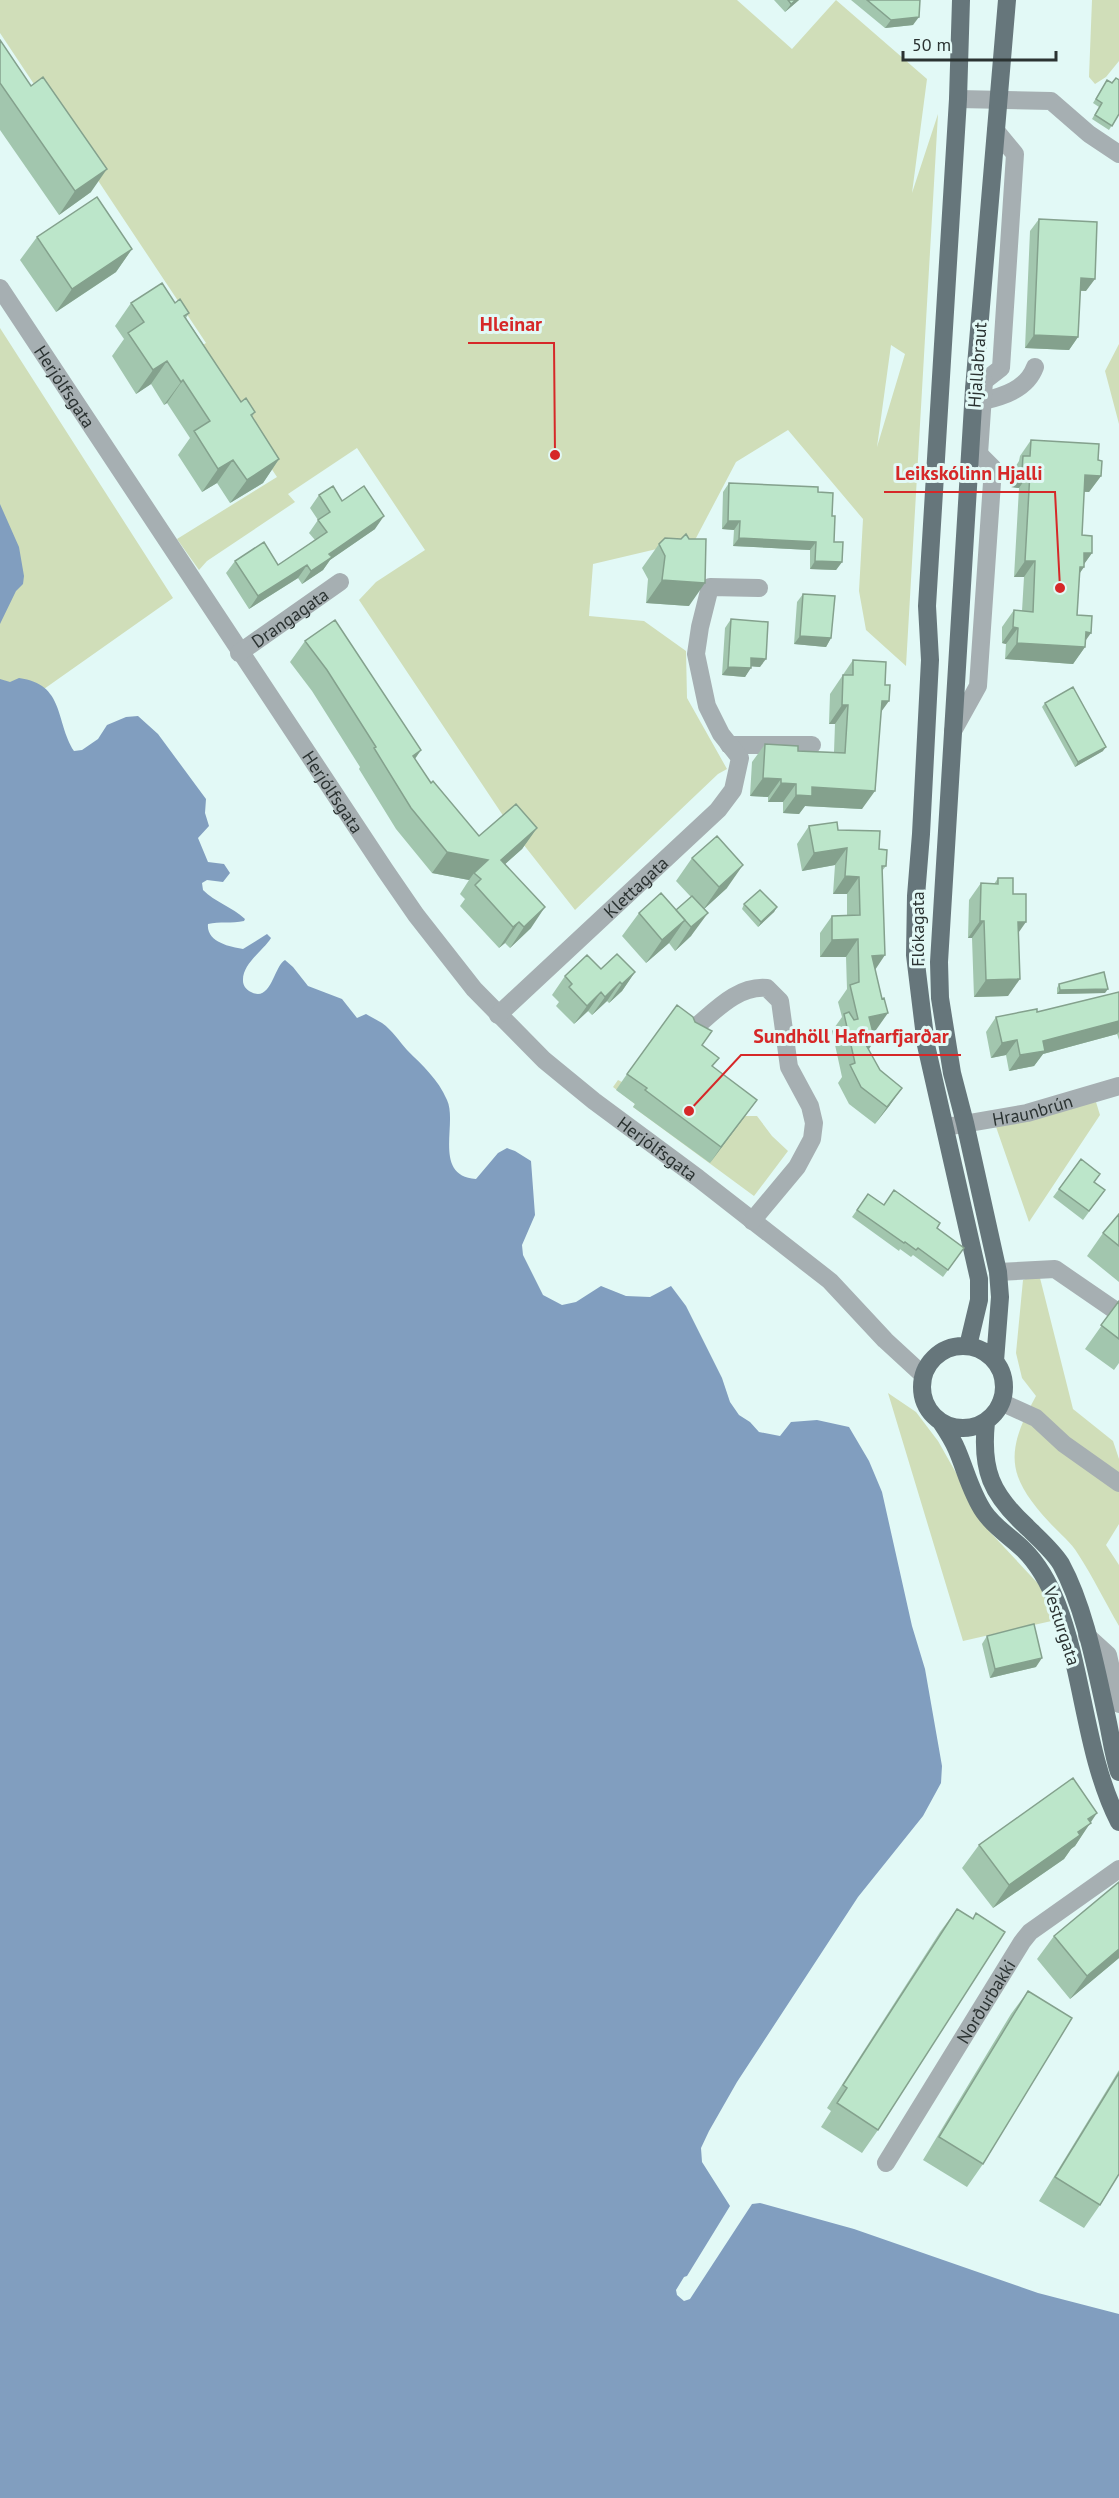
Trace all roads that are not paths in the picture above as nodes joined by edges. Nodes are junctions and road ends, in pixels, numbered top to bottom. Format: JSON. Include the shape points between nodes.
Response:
{"nodes":[{"id":1,"x":961,"y":0,"type":"edge"},
{"id":2,"x":1007,"y":0,"type":"edge"},
{"id":3,"x":958,"y":99,"type":"junction"},
{"id":4,"x":999,"y":99,"type":"junction"},
{"id":5,"x":1119,"y":154,"type":"edge"},
{"id":6,"x":0,"y":288,"type":"edge"},
{"id":7,"x":1035,"y":367,"type":"dead end"},
{"id":8,"x":981,"y":390,"type":"junction"},
{"id":9,"x":340,"y":582,"type":"dead end"},
{"id":10,"x":759,"y":588,"type":"dead end"},
{"id":11,"x":239,"y":653,"type":"junction"},
{"id":12,"x":927,"y":729,"type":"joint"},
{"id":13,"x":953,"y":731,"type":"joint"},
{"id":14,"x":729,"y":745,"type":"junction"},
{"id":15,"x":812,"y":745,"type":"dead end"},
{"id":16,"x":498,"y":1016,"type":"junction"},
{"id":17,"x":692,"y":1030,"type":"edge"},
{"id":18,"x":1119,"y":1086,"type":"edge"},
{"id":19,"x":965,"y":1123,"type":"junction"},
{"id":20,"x":946,"y":1127,"type":"junction"},
{"id":21,"x":752,"y":1221,"type":"junction"},
{"id":22,"x":998,"y":1272,"type":"junction"},
{"id":23,"x":1119,"y":1313,"type":"edge"},
{"id":24,"x":968,"y":1346,"type":"junction"},
{"id":25,"x":995,"y":1361,"type":"junction"},
{"id":26,"x":923,"y":1375,"type":"junction"},
{"id":27,"x":1001,"y":1402,"type":"junction"},
{"id":28,"x":941,"y":1422,"type":"junction"},
{"id":29,"x":986,"y":1422,"type":"junction"},
{"id":30,"x":1119,"y":1483,"type":"edge"},
{"id":31,"x":1087,"y":1636,"type":"junction"},
{"id":32,"x":1119,"y":1704,"type":"edge"},
{"id":33,"x":1118,"y":1757,"type":"edge"},
{"id":34,"x":1119,"y":1822,"type":"edge"},
{"id":35,"x":1119,"y":1869,"type":"edge"},
{"id":36,"x":886,"y":2163,"type":"dead end"}],
"edges":[{"from":1,"to":3,"type":"main road","name":"Hjallabraut"},
{"from":2,"to":4,"type":"main road","name":"Hjallabraut"},
{"from":3,"to":4,"type":"street"},
{"from":3,"to":12,"type":"main road","name":"Hjallabraut","via":[[927,606]]},
{"from":4,"to":5,"type":"street","via":[[1051,101]]},
{"from":4,"to":8,"type":"main road","name":"Hjallabraut"},
{"from":6,"to":11,"type":"street","name":"Herjólfsgata"},
{"from":7,"to":8,"type":"street","via":[[1032,376],[1019,388],[1002,396]]},
{"from":8,"to":13,"type":"main road","name":"Hjallabraut"},
{"from":9,"to":11,"type":"street","name":"Drangagata"},
{"from":10,"to":14,"type":"street","name":"Klettagata","via":[[710,587],[700,627],[696,654],[706,706]]},
{"from":11,"to":16,"type":"street","name":"Herjólfsgata","via":[[416,915]]},
{"from":12,"to":20,"type":"main road","name":"Flókagata","via":[[915,955],[926,1046]]},
{"from":13,"to":19,"type":"main road","name":"Flókagata","via":[[939,962],[946,1043]]},
{"from":14,"to":15,"type":"street"},
{"from":14,"to":16,"type":"street","name":"Klettagata","via":[[740,758],[733,790],[718,810]]},
{"from":16,"to":21,"type":"street","name":"Herjólfsgata","via":[[569,1081]]},
{"from":17,"to":21,"type":"street","via":[[740,992],[754,987],[767,988],[780,1001],[789,1067],[810,1106],[812,1139],[797,1167]]},
{"from":18,"to":19,"type":"street","name":"Hraunbrún","via":[[1027,1113]]},
{"from":19,"to":20,"type":"street","name":"Hraunbrún"},
{"from":19,"to":22,"type":"main road"},
{"from":20,"to":24,"type":"main road","via":[[979,1279],[979,1300]]},
{"from":21,"to":26,"type":"street","name":"Herjólfsgata","via":[[830,1281]]},
{"from":22,"to":23,"type":"street","via":[[1055,1269]]},
{"from":22,"to":25,"type":"main road"},
{"from":24,"to":25,"type":"main road","via":[[978,1348]]},
{"from":24,"to":26,"type":"main road","via":[[940,1352]]},
{"from":25,"to":27,"type":"main road","via":[[1004,1381]]},
{"from":26,"to":28,"type":"main road","via":[[924,1402]]},
{"from":27,"to":29,"type":"main road"},
{"from":27,"to":30,"type":"street","via":[[1036,1418],[1064,1444]]},
{"from":28,"to":29,"type":"main road","via":[[964,1428]]},
{"from":28,"to":34,"type":"main road","name":"Vesturgata","via":[[985,1514],[1045,1574],[1070,1647],[1099,1770]]},
{"from":29,"to":31,"type":"main road","name":"Vesturgata","via":[[984,1460],[990,1479],[1008,1509],[1060,1563]]},
{"from":31,"to":32,"type":"street","via":[[1108,1655]]},
{"from":31,"to":33,"type":"main road","name":"Vesturgata"},
{"from":35,"to":36,"type":"street","name":"Norðurbakki","via":[[1022,1941]]}]}
